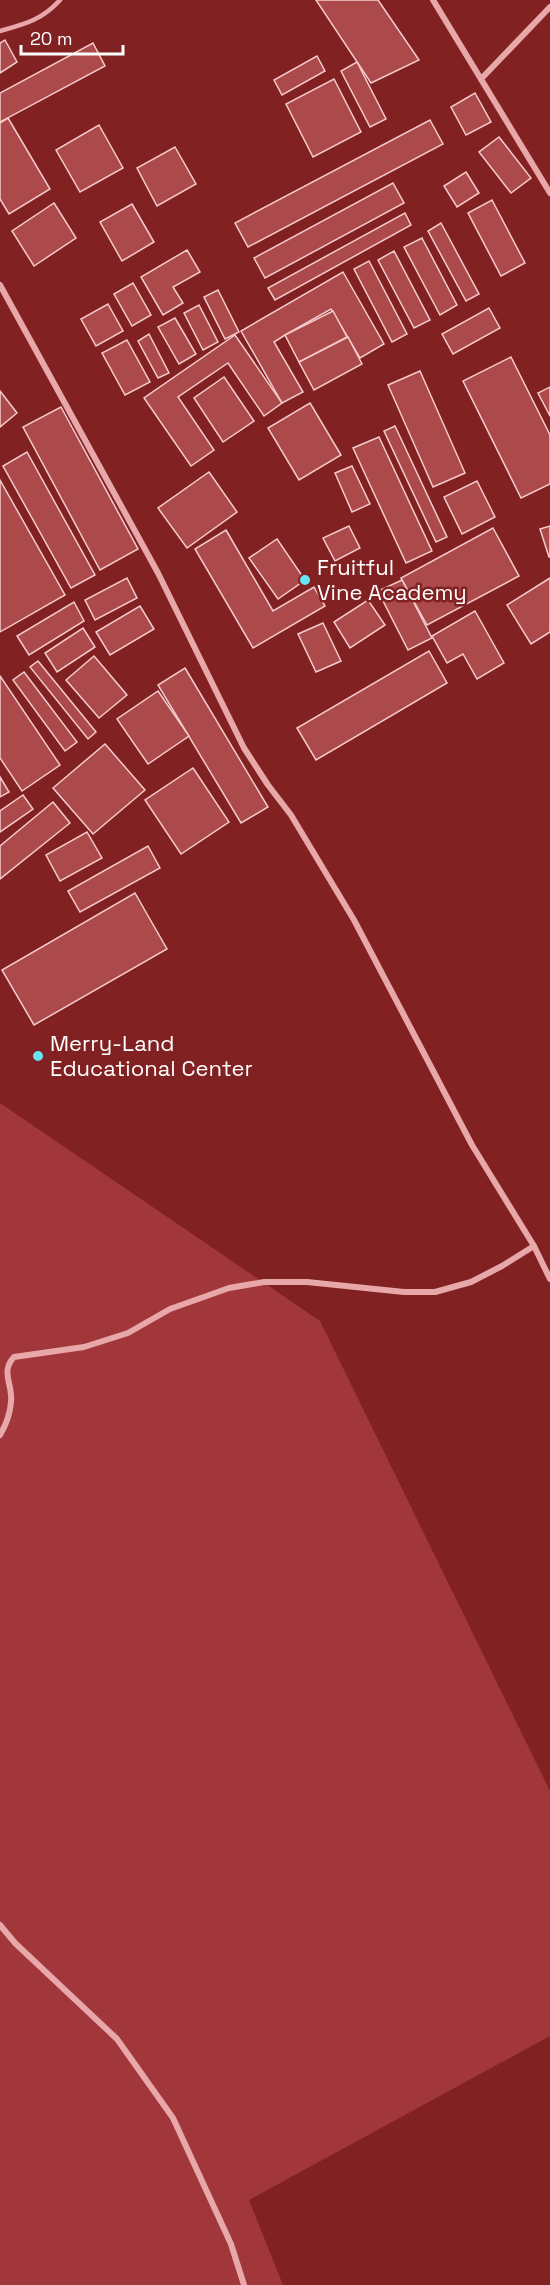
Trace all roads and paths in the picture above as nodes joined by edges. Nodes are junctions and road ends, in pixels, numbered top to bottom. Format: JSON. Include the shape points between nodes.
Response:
{"nodes":[{"id":1,"x":60,"y":0,"type":"edge"},
{"id":2,"x":434,"y":0,"type":"edge"},
{"id":3,"x":550,"y":7,"type":"edge"},
{"id":4,"x":0,"y":31,"type":"edge"},
{"id":5,"x":481,"y":79,"type":"junction"},
{"id":6,"x":550,"y":193,"type":"edge"},
{"id":7,"x":0,"y":285,"type":"edge"},
{"id":8,"x":534,"y":1246,"type":"junction"},
{"id":9,"x":550,"y":1279,"type":"edge"},
{"id":10,"x":0,"y":1435,"type":"edge"},
{"id":11,"x":0,"y":1925,"type":"edge"},
{"id":12,"x":244,"y":2285,"type":"edge"}],
"edges":[{"from":1,"to":4,"type":"lane","via":[[48,13],[27,24]]},
{"from":2,"to":5,"type":"street"},
{"from":3,"to":5,"type":"street"},
{"from":5,"to":6,"type":"street"},
{"from":7,"to":8,"type":"street","via":[[158,573],[243,748],[291,815],[338,893],[472,1145]]},
{"from":8,"to":9,"type":"street"},
{"from":8,"to":10,"type":"street","via":[[471,1282],[435,1292],[264,1282],[229,1288],[180,1305],[128,1333],[84,1347],[14,1357],[6,1363],[12,1400]]},
{"from":11,"to":12,"type":"street","via":[[117,2039],[173,2118],[231,2244]]}]}
